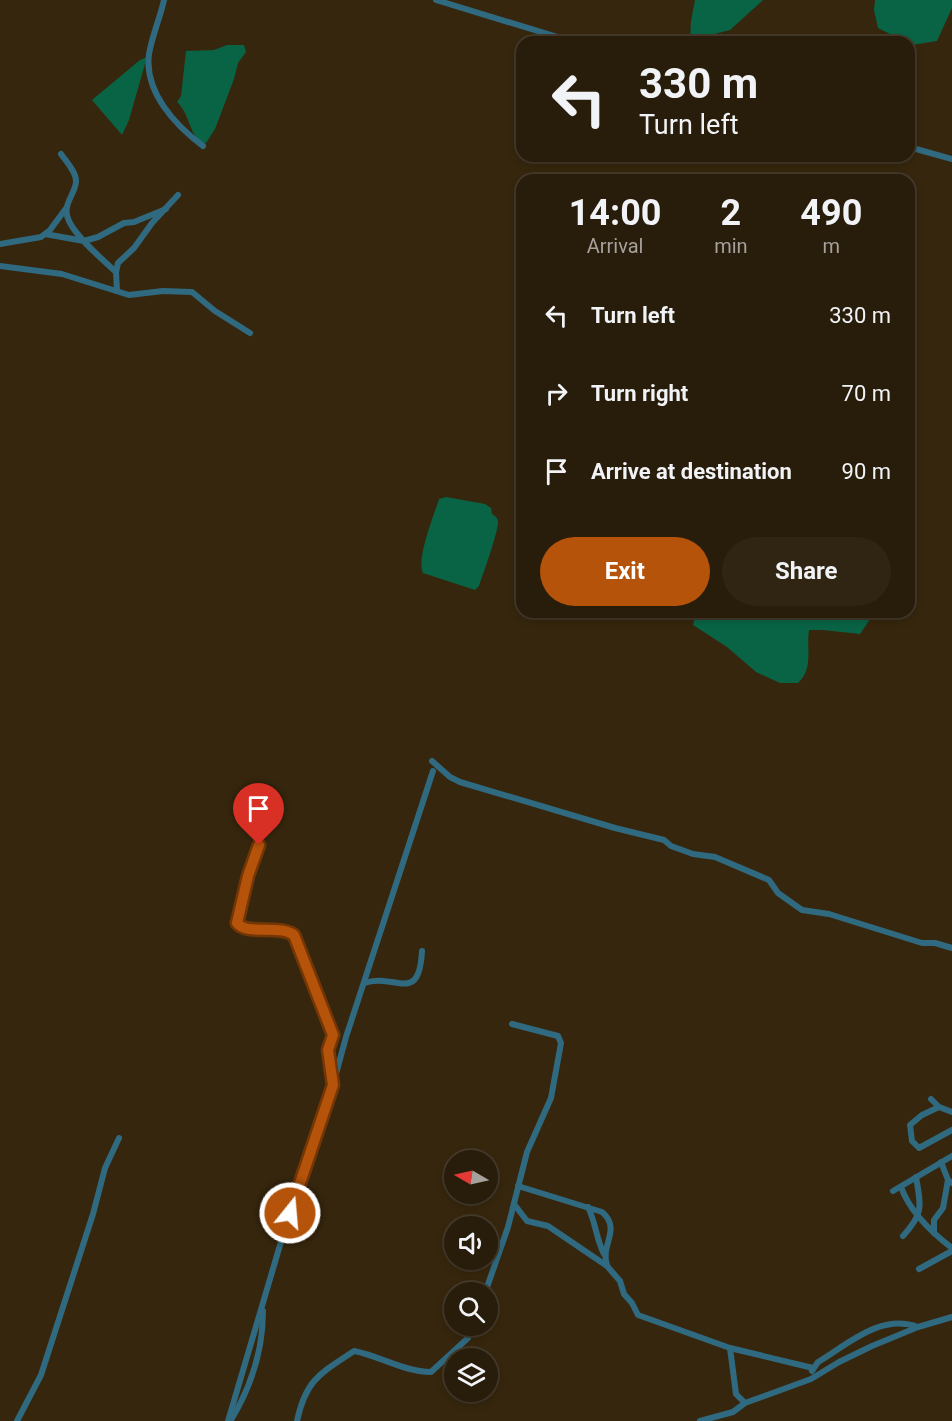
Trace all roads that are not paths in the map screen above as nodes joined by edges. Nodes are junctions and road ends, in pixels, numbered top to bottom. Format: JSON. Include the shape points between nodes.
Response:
{"nodes":[{"id":1,"x":164,"y":0,"type":"edge"},
{"id":2,"x":436,"y":0,"type":"edge"},
{"id":3,"x":554,"y":36,"type":"edge"},
{"id":4,"x":203,"y":146,"type":"dead end"},
{"id":5,"x":915,"y":149,"type":"edge"},
{"id":6,"x":61,"y":154,"type":"dead end"},
{"id":7,"x":952,"y":159,"type":"edge"},
{"id":8,"x":178,"y":195,"type":"dead end"},
{"id":9,"x":67,"y":207,"type":"junction"},
{"id":10,"x":166,"y":209,"type":"junction"},
{"id":11,"x":45,"y":234,"type":"junction"},
{"id":12,"x":84,"y":241,"type":"junction"},
{"id":13,"x":0,"y":244,"type":"edge"},
{"id":14,"x":0,"y":266,"type":"edge"},
{"id":15,"x":116,"y":272,"type":"junction"},
{"id":16,"x":117,"y":291,"type":"junction"},
{"id":17,"x":250,"y":333,"type":"dead end"},
{"id":18,"x":432,"y":760,"type":"dead end"},
{"id":19,"x":433,"y":771,"type":"dead end"},
{"id":20,"x":259,"y":845,"type":"dead end"},
{"id":21,"x":952,"y":948,"type":"edge"},
{"id":22,"x":422,"y":951,"type":"dead end"},
{"id":23,"x":364,"y":983,"type":"junction"},
{"id":24,"x":512,"y":1024,"type":"dead end"},
{"id":25,"x":333,"y":1085,"type":"junction"},
{"id":26,"x":931,"y":1099,"type":"dead end"},
{"id":27,"x":939,"y":1107,"type":"junction"},
{"id":28,"x":950,"y":1109,"type":"edge"},
{"id":29,"x":952,"y":1130,"type":"edge"},
{"id":30,"x":119,"y":1138,"type":"dead end"},
{"id":31,"x":952,"y":1156,"type":"edge"},
{"id":32,"x":941,"y":1162,"type":"junction"},
{"id":33,"x":916,"y":1177,"type":"junction"},
{"id":34,"x":950,"y":1182,"type":"edge"},
{"id":35,"x":518,"y":1186,"type":"junction"},
{"id":36,"x":514,"y":1204,"type":"junction"},
{"id":37,"x":588,"y":1208,"type":"junction"},
{"id":38,"x":918,"y":1216,"type":"junction"},
{"id":39,"x":934,"y":1233,"type":"junction"},
{"id":40,"x":903,"y":1236,"type":"dead end"},
{"id":41,"x":952,"y":1250,"type":"edge"},
{"id":42,"x":604,"y":1254,"type":"junction"},
{"id":43,"x":607,"y":1266,"type":"junction"},
{"id":44,"x":919,"y":1269,"type":"dead end"},
{"id":45,"x":489,"y":1282,"type":"edge"},
{"id":46,"x":263,"y":1304,"type":"junction"},
{"id":47,"x":952,"y":1317,"type":"edge"},
{"id":48,"x":918,"y":1327,"type":"junction"},
{"id":49,"x":469,"y":1336,"type":"edge"},
{"id":50,"x":730,"y":1348,"type":"junction"},
{"id":51,"x":813,"y":1368,"type":"junction"},
{"id":52,"x":811,"y":1379,"type":"junction"},
{"id":53,"x":745,"y":1403,"type":"junction"},
{"id":54,"x":17,"y":1421,"type":"edge"},
{"id":55,"x":229,"y":1421,"type":"edge"},
{"id":56,"x":297,"y":1421,"type":"edge"},
{"id":57,"x":700,"y":1421,"type":"edge"}],
"edges":[{"from":1,"to":4,"type":"street","via":[[149,55],[152,86],[183,131]]},
{"from":2,"to":3,"type":"street"},
{"from":5,"to":7,"type":"street"},
{"from":6,"to":9,"type":"street","via":[[77,183]]},
{"from":8,"to":10,"type":"street"},
{"from":9,"to":11,"type":"street"},
{"from":9,"to":12,"type":"street","via":[[68,221]]},
{"from":10,"to":12,"type":"street"},
{"from":10,"to":15,"type":"street","via":[[118,263]]},
{"from":11,"to":12,"type":"street"},
{"from":11,"to":13,"type":"street"},
{"from":12,"to":15,"type":"street"},
{"from":14,"to":16,"type":"street","via":[[62,274]]},
{"from":15,"to":16,"type":"street"},
{"from":16,"to":17,"type":"street","via":[[129,295],[192,292]]},
{"from":18,"to":21,"type":"street","via":[[460,782],[731,863],[768,880],[778,893],[802,910]]},
{"from":19,"to":23,"type":"street"},
{"from":20,"to":25,"type":"street","via":[[237,923],[243,928],[294,935],[333,1035],[328,1050]]},
{"from":22,"to":23,"type":"street","via":[[420,974],[412,982]]},
{"from":23,"to":25,"type":"street"},
{"from":24,"to":35,"type":"street","via":[[558,1036],[561,1044],[550,1098],[527,1152]]},
{"from":25,"to":46,"type":"street"},
{"from":26,"to":27,"type":"street"},
{"from":27,"to":28,"type":"street"},
{"from":27,"to":29,"type":"street","via":[[910,1125],[912,1142],[919,1148]]},
{"from":30,"to":54,"type":"street","via":[[105,1168],[41,1375]]},
{"from":31,"to":32,"type":"street"},
{"from":32,"to":33,"type":"street"},
{"from":32,"to":34,"type":"street"},
{"from":33,"to":38,"type":"street","via":[[921,1205]]},
{"from":33,"to":38,"type":"street","via":[[894,1191],[904,1197]]},
{"from":34,"to":39,"type":"street","via":[[943,1208],[934,1220]]},
{"from":35,"to":36,"type":"street"},
{"from":35,"to":37,"type":"street"},
{"from":36,"to":43,"type":"street","via":[[527,1221],[548,1226]]},
{"from":36,"to":45,"type":"street"},
{"from":37,"to":42,"type":"street"},
{"from":37,"to":42,"type":"street","via":[[609,1218],[611,1227]]},
{"from":38,"to":39,"type":"street"},
{"from":38,"to":40,"type":"street"},
{"from":39,"to":41,"type":"street"},
{"from":41,"to":44,"type":"street"},
{"from":42,"to":43,"type":"street"},
{"from":43,"to":50,"type":"street","via":[[638,1315]]},
{"from":46,"to":55,"type":"street"},
{"from":46,"to":55,"type":"street","via":[[258,1359],[244,1399]]},
{"from":47,"to":48,"type":"street"},
{"from":48,"to":51,"type":"street","via":[[898,1322],[881,1324]]},
{"from":48,"to":52,"type":"street"},
{"from":49,"to":56,"type":"street","via":[[431,1372],[354,1351],[317,1377],[304,1394]]},
{"from":50,"to":51,"type":"street"},
{"from":50,"to":53,"type":"street","via":[[736,1394]]},
{"from":51,"to":52,"type":"street"},
{"from":52,"to":53,"type":"street"},
{"from":53,"to":57,"type":"street","via":[[733,1412]]}]}
